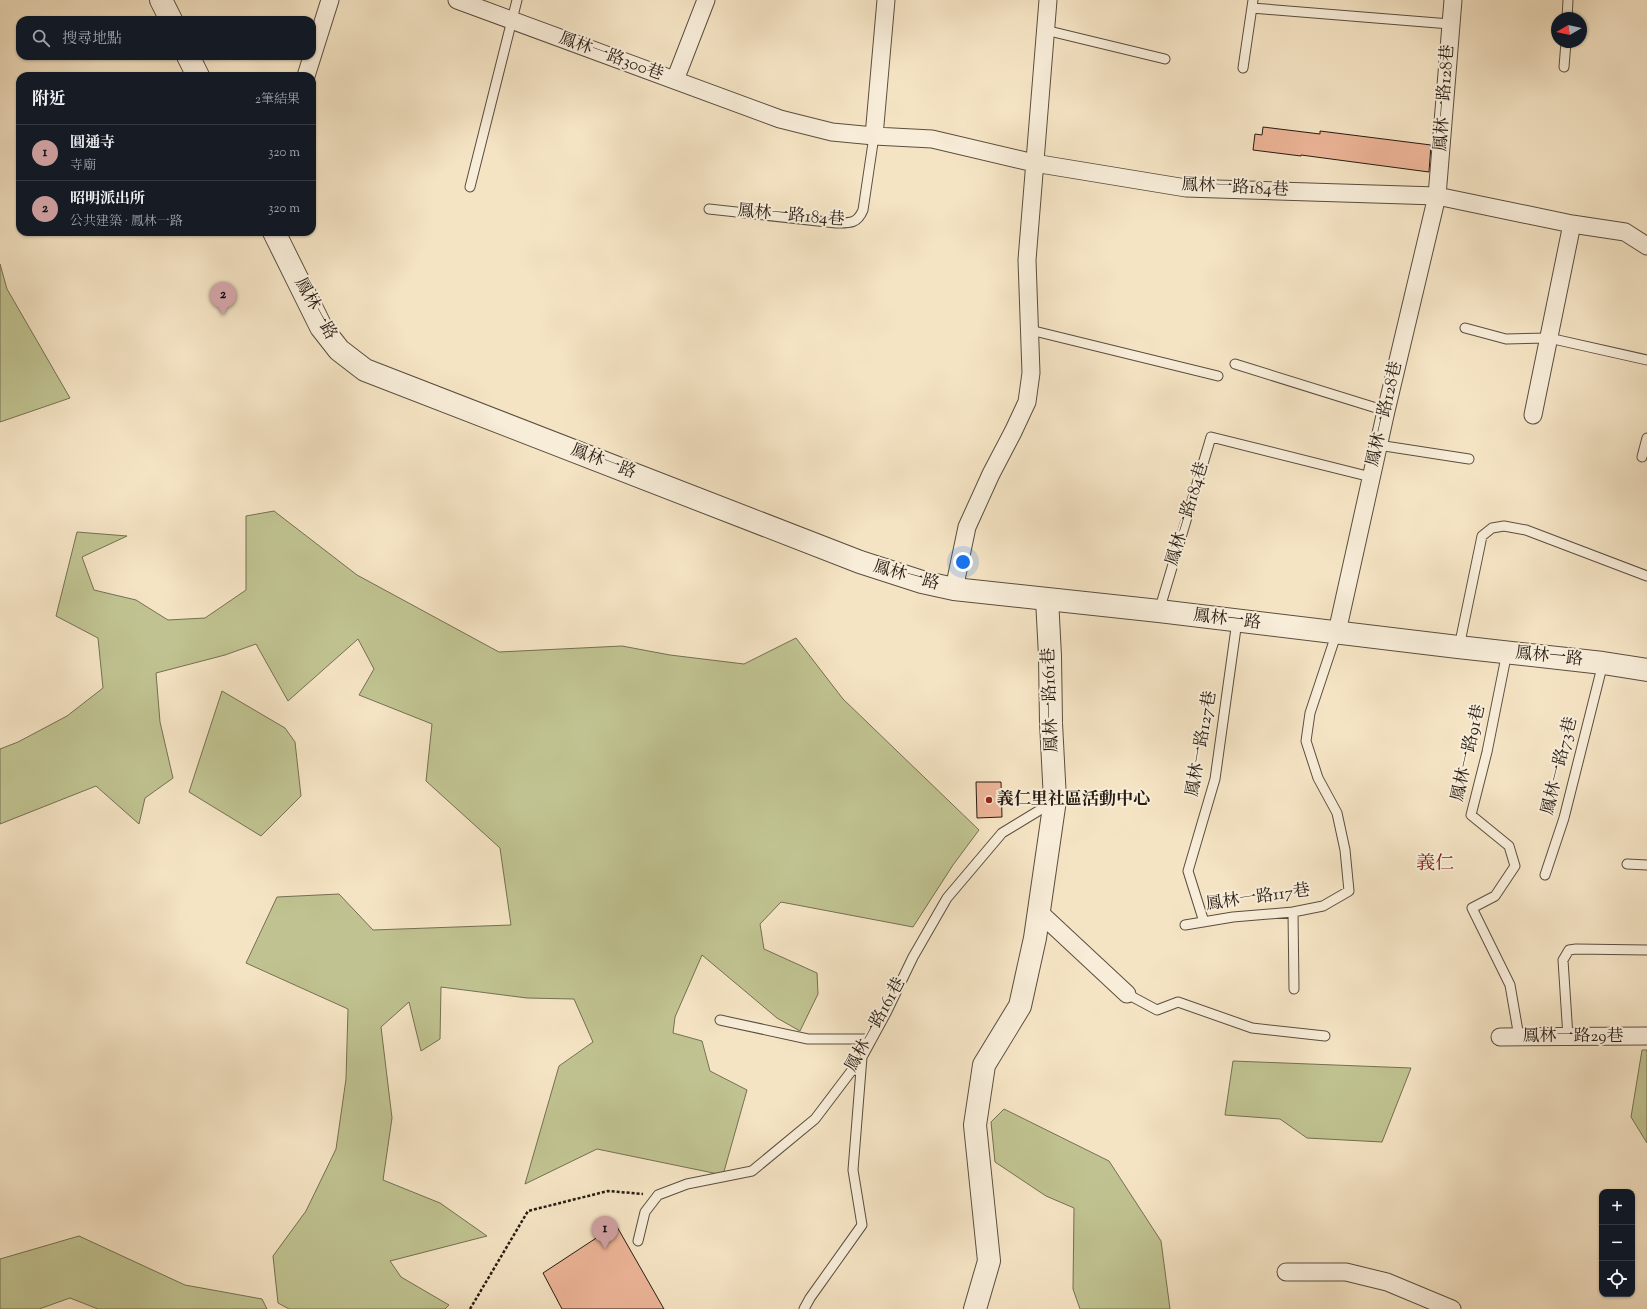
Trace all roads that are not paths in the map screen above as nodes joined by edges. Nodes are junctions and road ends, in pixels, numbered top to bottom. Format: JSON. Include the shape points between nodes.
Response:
{"nodes":[{"id":1,"x":161,"y":0,"type":"edge"},
{"id":2,"x":330,"y":0,"type":"edge"},
{"id":3,"x":457,"y":0,"type":"edge"},
{"id":4,"x":517,"y":0,"type":"edge"},
{"id":5,"x":706,"y":0,"type":"edge"},
{"id":6,"x":886,"y":0,"type":"edge"},
{"id":7,"x":1048,"y":0,"type":"edge"},
{"id":8,"x":1453,"y":0,"type":"edge"},
{"id":9,"x":1568,"y":0,"type":"edge"},
{"id":10,"x":1252,"y":4,"type":"edge"},
{"id":11,"x":1567,"y":12,"type":"edge"},
{"id":12,"x":169,"y":16,"type":"edge"},
{"id":13,"x":511,"y":20,"type":"junction"},
{"id":14,"x":1450,"y":24,"type":"junction"},
{"id":15,"x":1045,"y":30,"type":"junction"},
{"id":16,"x":316,"y":44,"type":"edge"},
{"id":17,"x":1566,"y":48,"type":"edge"},
{"id":18,"x":1165,"y":59,"type":"dead end"},
{"id":19,"x":190,"y":60,"type":"edge"},
{"id":20,"x":311,"y":60,"type":"edge"},
{"id":21,"x":1564,"y":67,"type":"dead end"},
{"id":22,"x":1243,"y":68,"type":"dead end"},
{"id":23,"x":196,"y":72,"type":"edge"},
{"id":24,"x":307,"y":72,"type":"edge"},
{"id":25,"x":675,"y":80,"type":"junction"},
{"id":26,"x":874,"y":136,"type":"junction"},
{"id":27,"x":1034,"y":163,"type":"junction"},
{"id":28,"x":470,"y":187,"type":"dead end"},
{"id":29,"x":1437,"y":196,"type":"junction"},
{"id":30,"x":709,"y":208,"type":"dead end"},
{"id":31,"x":1572,"y":224,"type":"junction"},
{"id":32,"x":276,"y":236,"type":"edge"},
{"id":33,"x":1647,"y":246,"type":"edge"},
{"id":34,"x":1465,"y":328,"type":"dead end"},
{"id":35,"x":1030,"y":330,"type":"junction"},
{"id":36,"x":1549,"y":338,"type":"junction"},
{"id":37,"x":1647,"y":360,"type":"edge"},
{"id":38,"x":1236,"y":364,"type":"dead end"},
{"id":39,"x":1218,"y":376,"type":"dead end"},
{"id":40,"x":1386,"y":411,"type":"junction"},
{"id":41,"x":1533,"y":415,"type":"dead end"},
{"id":42,"x":1647,"y":438,"type":"edge"},
{"id":43,"x":1378,"y":444,"type":"junction"},
{"id":44,"x":1642,"y":457,"type":"dead end"},
{"id":45,"x":1469,"y":459,"type":"dead end"},
{"id":46,"x":1371,"y":477,"type":"junction"},
{"id":47,"x":1647,"y":576,"type":"edge"},
{"id":48,"x":954,"y":589,"type":"junction"},
{"id":49,"x":1047,"y":599,"type":"junction"},
{"id":50,"x":1159,"y":611,"type":"junction"},
{"id":51,"x":1237,"y":621,"type":"junction"},
{"id":52,"x":1337,"y":632,"type":"junction"},
{"id":53,"x":1458,"y":647,"type":"junction"},
{"id":54,"x":1507,"y":652,"type":"junction"},
{"id":55,"x":1603,"y":663,"type":"junction"},
{"id":56,"x":1647,"y":670,"type":"edge"},
{"id":57,"x":1055,"y":800,"type":"junction"},
{"id":58,"x":1627,"y":864,"type":"dead end"},
{"id":59,"x":1647,"y":865,"type":"edge"},
{"id":60,"x":1544,"y":875,"type":"dead end"},
{"id":61,"x":1039,"y":912,"type":"junction"},
{"id":62,"x":1293,"y":912,"type":"junction"},
{"id":63,"x":1204,"y":922,"type":"junction"},
{"id":64,"x":1185,"y":925,"type":"dead end"},
{"id":65,"x":1647,"y":950,"type":"edge"},
{"id":66,"x":1294,"y":989,"type":"dead end"},
{"id":67,"x":1127,"y":994,"type":"joint"},
{"id":68,"x":720,"y":1020,"type":"dead end"},
{"id":69,"x":1326,"y":1036,"type":"dead end"},
{"id":70,"x":1647,"y":1036,"type":"edge"},
{"id":71,"x":1500,"y":1037,"type":"dead end"},
{"id":72,"x":1519,"y":1037,"type":"junction"},
{"id":73,"x":1568,"y":1037,"type":"junction"},
{"id":74,"x":872,"y":1039,"type":"junction"},
{"id":75,"x":862,"y":1057,"type":"junction"},
{"id":76,"x":638,"y":1241,"type":"dead end"},
{"id":77,"x":1286,"y":1272,"type":"dead end"},
{"id":78,"x":1448,"y":1308,"type":"edge"},
{"id":79,"x":804,"y":1309,"type":"edge"},
{"id":80,"x":975,"y":1309,"type":"edge"}],
"edges":[{"from":1,"to":12,"type":"street"},
{"from":2,"to":16,"type":"street"},
{"from":3,"to":13,"type":"street","name":"鳳林一路300巷"},
{"from":4,"to":13,"type":"lane"},
{"from":5,"to":25,"type":"street","name":"鳳林一路300巷"},
{"from":6,"to":26,"type":"street","name":"鳳林一路184巷"},
{"from":7,"to":15,"type":"street"},
{"from":8,"to":14,"type":"street","name":"鳳林一路128巷"},
{"from":9,"to":11,"type":"lane"},
{"from":10,"to":14,"type":"lane"},
{"from":10,"to":22,"type":"lane"},
{"from":13,"to":25,"type":"street","name":"鳳林一路300巷"},
{"from":13,"to":28,"type":"lane"},
{"from":14,"to":29,"type":"street","name":"鳳林一路128巷"},
{"from":15,"to":18,"type":"lane"},
{"from":15,"to":27,"type":"street"},
{"from":17,"to":21,"type":"lane"},
{"from":19,"to":23,"type":"street"},
{"from":20,"to":24,"type":"street"},
{"from":25,"to":26,"type":"street","name":"鳳林一路184巷","via":[[780,119],[832,132]]},
{"from":26,"to":27,"type":"street","name":"鳳林一路184巷","via":[[932,139]]},
{"from":26,"to":30,"type":"lane","name":"鳳林一路184巷","via":[[863,210],[860,218],[855,221],[836,224]]},
{"from":27,"to":29,"type":"street","name":"鳳林一路184巷","via":[[1186,188]]},
{"from":27,"to":35,"type":"street","via":[[1027,260]]},
{"from":29,"to":31,"type":"street"},
{"from":29,"to":40,"type":"street","name":"鳳林一路128巷"},
{"from":31,"to":33,"type":"street","via":[[1625,232]]},
{"from":31,"to":36,"type":"street"},
{"from":32,"to":48,"type":"street","name":"鳳林一路","via":[[321,326],[339,350],[365,370],[860,562],[922,582]]},
{"from":34,"to":36,"type":"lane","via":[[1506,339]]},
{"from":35,"to":39,"type":"lane"},
{"from":35,"to":48,"type":"street","via":[[1031,373],[1027,402],[967,527]]},
{"from":36,"to":37,"type":"lane"},
{"from":36,"to":41,"type":"street"},
{"from":38,"to":40,"type":"lane"},
{"from":40,"to":43,"type":"street","name":"鳳林一路128巷"},
{"from":42,"to":44,"type":"lane"},
{"from":43,"to":45,"type":"lane"},
{"from":43,"to":46,"type":"street","name":"鳳林一路128巷"},
{"from":46,"to":50,"type":"lane","name":"鳳林一路184巷","via":[[1211,437]]},
{"from":46,"to":52,"type":"street","name":"鳳林一路128巷"},
{"from":47,"to":53,"type":"lane","via":[[1526,530],[1504,526],[1492,528],[1482,536]]},
{"from":48,"to":49,"type":"street","name":"鳳林一路"},
{"from":49,"to":50,"type":"street","name":"鳳林一路"},
{"from":49,"to":57,"type":"street","name":"鳳林一路161巷"},
{"from":50,"to":51,"type":"street","name":"鳳林一路"},
{"from":51,"to":52,"type":"street","name":"鳳林一路"},
{"from":51,"to":63,"type":"lane","name":"鳳林一路127巷","via":[[1215,779],[1188,871]]},
{"from":52,"to":53,"type":"street","name":"鳳林一路"},
{"from":52,"to":62,"type":"lane","name":"鳳林一路117巷","via":[[1310,713],[1306,741],[1318,778],[1337,813],[1345,850],[1349,891],[1324,906]]},
{"from":53,"to":54,"type":"street","name":"鳳林一路"},
{"from":54,"to":55,"type":"street","name":"鳳林一路"},
{"from":54,"to":72,"type":"lane","name":"鳳林一路91巷","via":[[1487,752],[1471,815],[1509,846],[1515,866],[1495,896],[1472,908],[1510,985]]},
{"from":55,"to":56,"type":"street","name":"鳳林一路"},
{"from":55,"to":60,"type":"lane","name":"鳳林一路73巷","via":[[1564,818]]},
{"from":57,"to":61,"type":"street","name":"鳳林一路161巷"},
{"from":57,"to":74,"type":"lane","name":"鳳林一路161巷","via":[[1002,833],[947,898],[913,957]]},
{"from":58,"to":59,"type":"lane"},
{"from":61,"to":67,"type":"street"},
{"from":61,"to":80,"type":"street","name":"鳳林一路161巷","via":[[1036,938],[1020,1006],[984,1065],[975,1124],[989,1261]]},
{"from":62,"to":63,"type":"lane","name":"鳳林一路117巷"},
{"from":62,"to":66,"type":"lane"},
{"from":63,"to":64,"type":"lane","name":"鳳林一路117巷"},
{"from":65,"to":73,"type":"lane","via":[[1568,950],[1563,960]]},
{"from":67,"to":69,"type":"lane","via":[[1157,1010],[1178,1002],[1252,1028]]},
{"from":68,"to":74,"type":"lane","via":[[808,1040]]},
{"from":70,"to":73,"type":"street","name":"鳳林一路29巷"},
{"from":71,"to":72,"type":"street","name":"鳳林一路29巷"},
{"from":72,"to":73,"type":"street","name":"鳳林一路29巷"},
{"from":74,"to":75,"type":"lane","name":"鳳林一路161巷"},
{"from":75,"to":76,"type":"lane","name":"鳳林一路161巷","via":[[815,1119],[752,1171],[687,1184],[658,1195],[645,1212]]},
{"from":75,"to":79,"type":"lane","via":[[853,1170],[862,1225]]},
{"from":77,"to":78,"type":"street","via":[[1346,1272],[1387,1282]]}]}
